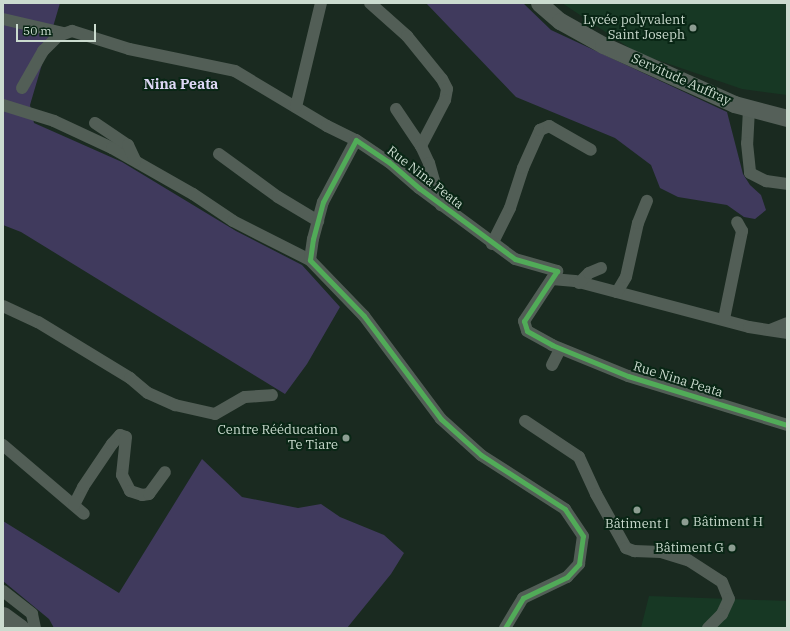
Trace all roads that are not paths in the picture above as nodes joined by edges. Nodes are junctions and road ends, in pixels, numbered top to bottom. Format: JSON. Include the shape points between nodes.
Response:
{"nodes":[{"id":1,"x":321,"y":3,"type":"edge"},
{"id":2,"x":370,"y":3,"type":"edge"},
{"id":3,"x":539,"y":3,"type":"edge"},
{"id":4,"x":3,"y":19,"type":"edge"},
{"id":5,"x":63,"y":33,"type":"junction"},
{"id":6,"x":22,"y":88,"type":"dead end"},
{"id":7,"x":3,"y":105,"type":"edge"},
{"id":8,"x":296,"y":107,"type":"junction"},
{"id":9,"x":396,"y":109,"type":"dead end"},
{"id":10,"x":749,"y":109,"type":"junction"},
{"id":11,"x":787,"y":118,"type":"edge"},
{"id":12,"x":95,"y":123,"type":"dead end"},
{"id":13,"x":356,"y":140,"type":"junction"},
{"id":14,"x":421,"y":146,"type":"junction"},
{"id":15,"x":591,"y":150,"type":"dead end"},
{"id":16,"x":219,"y":154,"type":"dead end"},
{"id":17,"x":135,"y":160,"type":"junction"},
{"id":18,"x":787,"y":184,"type":"edge"},
{"id":19,"x":647,"y":201,"type":"dead end"},
{"id":20,"x":441,"y":205,"type":"junction"},
{"id":21,"x":318,"y":221,"type":"junction"},
{"id":22,"x":737,"y":222,"type":"dead end"},
{"id":23,"x":492,"y":244,"type":"junction"},
{"id":24,"x":310,"y":260,"type":"junction"},
{"id":25,"x":601,"y":268,"type":"dead end"},
{"id":26,"x":552,"y":279,"type":"junction"},
{"id":27,"x":579,"y":283,"type":"junction"},
{"id":28,"x":617,"y":292,"type":"junction"},
{"id":29,"x":3,"y":306,"type":"edge"},
{"id":30,"x":724,"y":319,"type":"junction"},
{"id":31,"x":787,"y":323,"type":"edge"},
{"id":32,"x":770,"y":330,"type":"junction"},
{"id":33,"x":787,"y":333,"type":"edge"},
{"id":34,"x":560,"y":349,"type":"junction"},
{"id":35,"x":552,"y":365,"type":"dead end"},
{"id":36,"x":272,"y":395,"type":"dead end"},
{"id":37,"x":525,"y":421,"type":"dead end"},
{"id":38,"x":787,"y":426,"type":"edge"},
{"id":39,"x":3,"y":445,"type":"edge"},
{"id":40,"x":165,"y":472,"type":"dead end"},
{"id":41,"x":74,"y":506,"type":"junction"},
{"id":42,"x":84,"y":514,"type":"dead end"},
{"id":43,"x":3,"y":591,"type":"edge"},
{"id":44,"x":3,"y":615,"type":"edge"},
{"id":45,"x":20,"y":628,"type":"edge"},
{"id":46,"x":35,"y":628,"type":"edge"},
{"id":47,"x":505,"y":628,"type":"edge"},
{"id":48,"x":708,"y":628,"type":"edge"}],
"edges":[{"from":1,"to":8,"type":"street"},
{"from":2,"to":14,"type":"street","via":[[407,36],[442,79],[446,89],[445,100]]},
{"from":3,"to":10,"type":"street","name":"Servitude Auffray","via":[[560,21],[603,45]]},
{"from":4,"to":5,"type":"street","name":"Rue Nina Peata"},
{"from":5,"to":6,"type":"street","via":[[43,52]]},
{"from":5,"to":8,"type":"street","name":"Rue Nina Peata","via":[[72,31],[130,49],[235,71]]},
{"from":7,"to":17,"type":"street","via":[[76,130]]},
{"from":8,"to":13,"type":"street","name":"Rue Nina Peata"},
{"from":9,"to":14,"type":"street"},
{"from":10,"to":11,"type":"street","name":"Servitude Auffray"},
{"from":10,"to":18,"type":"street","via":[[747,143],[750,173],[766,181]]},
{"from":12,"to":17,"type":"street","via":[[128,145]]},
{"from":13,"to":20,"type":"street","name":"Rue Nina Peata","via":[[389,162]]},
{"from":13,"to":21,"type":"street","via":[[323,202]]},
{"from":14,"to":20,"type":"street","via":[[429,163]]},
{"from":15,"to":23,"type":"street","via":[[549,126],[540,130],[523,168],[510,208]]},
{"from":16,"to":21,"type":"street","via":[[278,197]]},
{"from":17,"to":24,"type":"street","via":[[233,221]]},
{"from":19,"to":28,"type":"street","via":[[638,223],[626,277]]},
{"from":20,"to":23,"type":"street","name":"Rue Nina Peata"},
{"from":21,"to":24,"type":"street"},
{"from":22,"to":30,"type":"street","via":[[742,231]]},
{"from":23,"to":26,"type":"street","name":"Rue Nina Peata","via":[[515,259],[557,271]]},
{"from":24,"to":47,"type":"street","via":[[364,316],[441,419],[481,455],[565,509],[583,536],[579,564],[567,577],[523,598]]},
{"from":25,"to":27,"type":"street","via":[[589,273]]},
{"from":26,"to":27,"type":"street"},
{"from":26,"to":34,"type":"street","name":"Rue Nina Peata","via":[[524,321],[524,326],[527,331]]},
{"from":27,"to":28,"type":"street"},
{"from":28,"to":30,"type":"street"},
{"from":29,"to":36,"type":"street","via":[[38,322],[130,378],[148,393],[175,405],[215,414],[244,397]]},
{"from":30,"to":32,"type":"street"},
{"from":31,"to":32,"type":"street"},
{"from":32,"to":33,"type":"street"},
{"from":34,"to":35,"type":"street"},
{"from":34,"to":38,"type":"street","name":"Rue Nina Peata","via":[[628,376]]},
{"from":37,"to":48,"type":"street","via":[[579,457],[626,548],[634,551],[661,552],[688,560],[722,582],[729,599],[722,614]]},
{"from":39,"to":41,"type":"street"},
{"from":40,"to":41,"type":"street","via":[[150,494],[142,495],[130,491],[122,475],[126,437],[120,435],[91,475]]},
{"from":41,"to":42,"type":"street"},
{"from":43,"to":46,"type":"street","via":[[32,614]]},
{"from":44,"to":45,"type":"street"}]}
